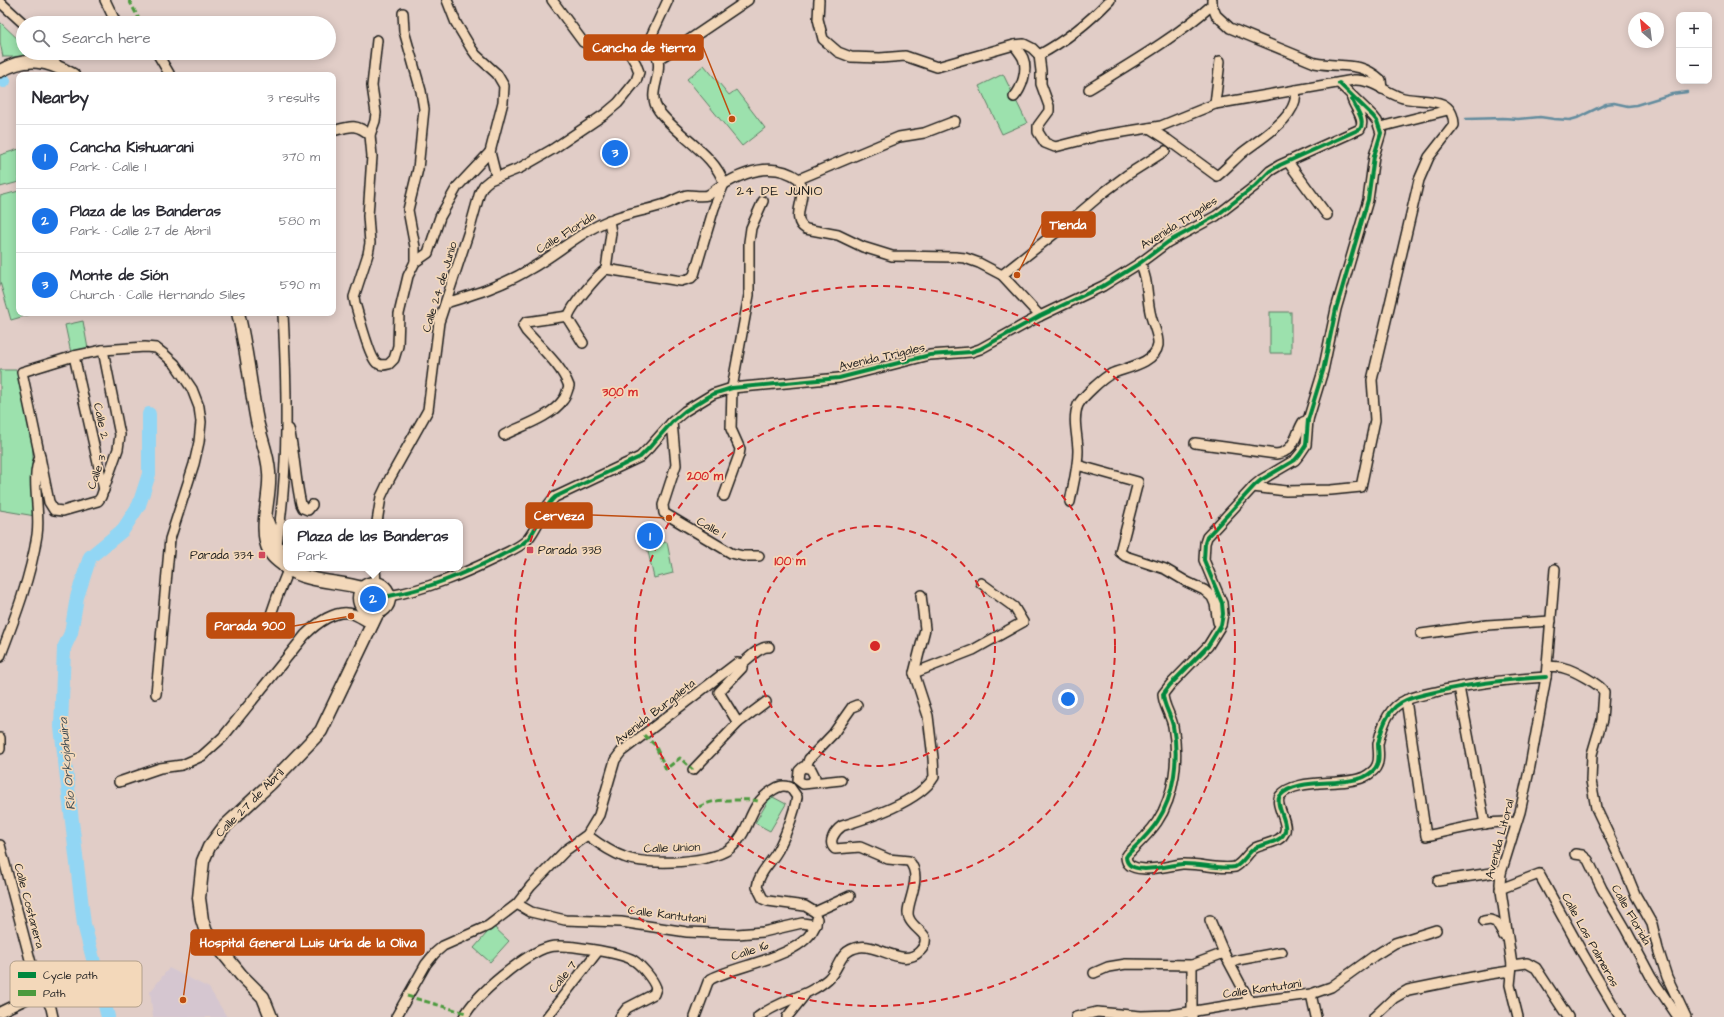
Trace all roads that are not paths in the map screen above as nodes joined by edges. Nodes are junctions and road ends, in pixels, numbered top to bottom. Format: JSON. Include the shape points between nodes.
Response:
{"nodes":[{"id":1,"x":105,"y":0,"type":"edge"},
{"id":2,"x":447,"y":0,"type":"edge"},
{"id":3,"x":552,"y":0,"type":"edge"},
{"id":4,"x":668,"y":0,"type":"edge"},
{"id":5,"x":748,"y":0,"type":"edge"},
{"id":6,"x":819,"y":0,"type":"edge"},
{"id":7,"x":1110,"y":0,"type":"edge"},
{"id":8,"x":0,"y":2,"type":"edge"},
{"id":9,"x":1212,"y":3,"type":"edge"},
{"id":10,"x":403,"y":13,"type":"dead end"},
{"id":11,"x":113,"y":16,"type":"edge"},
{"id":12,"x":16,"y":17,"type":"edge"},
{"id":13,"x":377,"y":40,"type":"dead end"},
{"id":14,"x":648,"y":45,"type":"junction"},
{"id":15,"x":1014,"y":45,"type":"junction"},
{"id":16,"x":626,"y":46,"type":"junction"},
{"id":17,"x":1039,"y":55,"type":"junction"},
{"id":18,"x":658,"y":59,"type":"junction"},
{"id":19,"x":53,"y":60,"type":"edge"},
{"id":20,"x":161,"y":60,"type":"edge"},
{"id":21,"x":1220,"y":61,"type":"dead end"},
{"id":22,"x":57,"y":65,"type":"junction"},
{"id":23,"x":5,"y":68,"type":"edge"},
{"id":24,"x":68,"y":72,"type":"edge"},
{"id":25,"x":168,"y":72,"type":"edge"},
{"id":26,"x":1339,"y":84,"type":"junction"},
{"id":27,"x":1089,"y":89,"type":"dead end"},
{"id":28,"x":1382,"y":89,"type":"junction"},
{"id":29,"x":1295,"y":90,"type":"junction"},
{"id":30,"x":1014,"y":97,"type":"dead end"},
{"id":31,"x":1353,"y":97,"type":"junction"},
{"id":32,"x":1215,"y":104,"type":"junction"},
{"id":33,"x":1448,"y":110,"type":"junction"},
{"id":34,"x":955,"y":121,"type":"dead end"},
{"id":35,"x":1380,"y":127,"type":"junction"},
{"id":36,"x":1149,"y":128,"type":"junction"},
{"id":37,"x":336,"y":130,"type":"edge"},
{"id":38,"x":370,"y":135,"type":"junction"},
{"id":39,"x":1165,"y":150,"type":"dead end"},
{"id":40,"x":490,"y":152,"type":"junction"},
{"id":41,"x":1288,"y":162,"type":"junction"},
{"id":42,"x":496,"y":176,"type":"junction"},
{"id":43,"x":799,"y":179,"type":"junction"},
{"id":44,"x":724,"y":184,"type":"junction"},
{"id":45,"x":763,"y":201,"type":"dead end"},
{"id":46,"x":1327,"y":215,"type":"dead end"},
{"id":47,"x":609,"y":220,"type":"junction"},
{"id":48,"x":415,"y":262,"type":"junction"},
{"id":49,"x":1140,"y":263,"type":"junction"},
{"id":50,"x":606,"y":269,"type":"junction"},
{"id":51,"x":1002,"y":275,"type":"junction"},
{"id":52,"x":446,"y":302,"type":"junction"},
{"id":53,"x":239,"y":316,"type":"edge"},
{"id":54,"x":283,"y":316,"type":"edge"},
{"id":55,"x":568,"y":316,"type":"junction"},
{"id":56,"x":1040,"y":316,"type":"junction"},
{"id":57,"x":583,"y":343,"type":"dead end"},
{"id":58,"x":103,"y":350,"type":"junction"},
{"id":59,"x":74,"y":356,"type":"junction"},
{"id":60,"x":732,"y":388,"type":"junction"},
{"id":61,"x":285,"y":416,"type":"junction"},
{"id":62,"x":1308,"y":420,"type":"junction"},
{"id":63,"x":672,"y":422,"type":"junction"},
{"id":64,"x":504,"y":435,"type":"dead end"},
{"id":65,"x":1195,"y":443,"type":"dead end"},
{"id":66,"x":40,"y":457,"type":"junction"},
{"id":67,"x":1077,"y":465,"type":"junction"},
{"id":68,"x":1253,"y":487,"type":"junction"},
{"id":69,"x":104,"y":491,"type":"junction"},
{"id":70,"x":724,"y":496,"type":"dead end"},
{"id":71,"x":1070,"y":502,"type":"dead end"},
{"id":72,"x":312,"y":505,"type":"dead end"},
{"id":73,"x":378,"y":519,"type":"edge"},
{"id":74,"x":273,"y":546,"type":"junction"},
{"id":75,"x":759,"y":556,"type":"dead end"},
{"id":76,"x":283,"y":562,"type":"edge"},
{"id":77,"x":1555,"y":569,"type":"dead end"},
{"id":78,"x":286,"y":571,"type":"edge"},
{"id":79,"x":295,"y":571,"type":"edge"},
{"id":80,"x":375,"y":571,"type":"edge"},
{"id":81,"x":376,"y":582,"type":"junction"},
{"id":82,"x":982,"y":583,"type":"dead end"},
{"id":83,"x":362,"y":588,"type":"junction"},
{"id":84,"x":921,"y":595,"type":"dead end"},
{"id":85,"x":389,"y":596,"type":"junction"},
{"id":86,"x":378,"y":612,"type":"junction"},
{"id":87,"x":1551,"y":621,"type":"junction"},
{"id":88,"x":373,"y":625,"type":"junction"},
{"id":89,"x":1221,"y":625,"type":"junction"},
{"id":90,"x":267,"y":626,"type":"dead end"},
{"id":91,"x":1421,"y":634,"type":"dead end"},
{"id":92,"x":769,"y":647,"type":"dead end"},
{"id":93,"x":0,"y":657,"type":"edge"},
{"id":94,"x":742,"y":664,"type":"junction"},
{"id":95,"x":1548,"y":666,"type":"junction"},
{"id":96,"x":914,"y":673,"type":"junction"},
{"id":97,"x":1546,"y":676,"type":"junction"},
{"id":98,"x":1459,"y":687,"type":"junction"},
{"id":99,"x":156,"y":694,"type":"dead end"},
{"id":100,"x":1406,"y":700,"type":"junction"},
{"id":101,"x":766,"y":702,"type":"dead end"},
{"id":102,"x":857,"y":705,"type":"dead end"},
{"id":103,"x":738,"y":723,"type":"junction"},
{"id":104,"x":0,"y":738,"type":"edge"},
{"id":105,"x":0,"y":749,"type":"edge"},
{"id":106,"x":806,"y":767,"type":"junction"},
{"id":107,"x":693,"y":770,"type":"dead end"},
{"id":108,"x":798,"y":780,"type":"junction"},
{"id":109,"x":840,"y":780,"type":"dead end"},
{"id":110,"x":119,"y":782,"type":"dead end"},
{"id":111,"x":812,"y":782,"type":"junction"},
{"id":112,"x":790,"y":787,"type":"junction"},
{"id":113,"x":1516,"y":823,"type":"junction"},
{"id":114,"x":1485,"y":824,"type":"junction"},
{"id":115,"x":587,"y":835,"type":"junction"},
{"id":116,"x":0,"y":845,"type":"edge"},
{"id":117,"x":1575,"y":854,"type":"dead end"},
{"id":118,"x":1501,"y":873,"type":"junction"},
{"id":119,"x":1438,"y":881,"type":"dead end"},
{"id":120,"x":1500,"y":889,"type":"junction"},
{"id":121,"x":850,"y":896,"type":"dead end"},
{"id":122,"x":517,"y":904,"type":"junction"},
{"id":123,"x":815,"y":912,"type":"junction"},
{"id":124,"x":1210,"y":920,"type":"dead end"},
{"id":125,"x":1484,"y":921,"type":"dead end"},
{"id":126,"x":816,"y":924,"type":"junction"},
{"id":127,"x":1436,"y":930,"type":"dead end"},
{"id":128,"x":1508,"y":938,"type":"junction"},
{"id":129,"x":598,"y":951,"type":"junction"},
{"id":130,"x":1282,"y":952,"type":"dead end"},
{"id":131,"x":1224,"y":953,"type":"junction"},
{"id":132,"x":31,"y":961,"type":"edge"},
{"id":133,"x":1230,"y":963,"type":"junction"},
{"id":134,"x":1192,"y":964,"type":"junction"},
{"id":135,"x":1511,"y":968,"type":"junction"},
{"id":136,"x":1094,"y":973,"type":"dead end"},
{"id":137,"x":806,"y":993,"type":"junction"},
{"id":138,"x":1311,"y":994,"type":"junction"},
{"id":139,"x":1250,"y":1002,"type":"junction"},
{"id":140,"x":10,"y":1007,"type":"edge"},
{"id":141,"x":49,"y":1007,"type":"edge"},
{"id":142,"x":0,"y":1012,"type":"edge"},
{"id":143,"x":1192,"y":1014,"type":"edge"},
{"id":144,"x":53,"y":1017,"type":"edge"},
{"id":145,"x":271,"y":1017,"type":"edge"},
{"id":146,"x":396,"y":1017,"type":"edge"},
{"id":147,"x":464,"y":1017,"type":"edge"},
{"id":148,"x":547,"y":1017,"type":"edge"},
{"id":149,"x":620,"y":1017,"type":"edge"},
{"id":150,"x":694,"y":1017,"type":"edge"},
{"id":151,"x":758,"y":1017,"type":"edge"},
{"id":152,"x":787,"y":1017,"type":"edge"},
{"id":153,"x":1076,"y":1017,"type":"edge"},
{"id":154,"x":1316,"y":1017,"type":"edge"},
{"id":155,"x":1374,"y":1017,"type":"edge"},
{"id":156,"x":1518,"y":1017,"type":"edge"},
{"id":157,"x":1568,"y":1017,"type":"edge"},
{"id":158,"x":1620,"y":1017,"type":"edge"},
{"id":159,"x":1678,"y":1017,"type":"edge"},
{"id":160,"x":1686,"y":1017,"type":"edge"}],
"edges":[{"from":1,"to":11,"type":"street"},
{"from":2,"to":40,"type":"street","via":[[470,48],[497,74],[504,86],[503,102]]},
{"from":3,"to":16,"type":"street","via":[[583,42],[589,46]]},
{"from":4,"to":14,"type":"street"},
{"from":5,"to":18,"type":"street"},
{"from":6,"to":15,"type":"street","via":[[818,19],[823,39],[838,52],[851,57],[905,56],[938,67]]},
{"from":7,"to":17,"type":"street","via":[[1097,14],[1059,44]]},
{"from":8,"to":12,"type":"street"},
{"from":9,"to":27,"type":"street","via":[[1195,20],[1164,42]]},
{"from":9,"to":28,"type":"street","via":[[1216,15],[1230,28],[1315,63],[1355,66],[1368,70],[1381,80]]},
{"from":10,"to":48,"type":"street","via":[[404,31],[424,110],[418,169],[408,210]]},
{"from":13,"to":38,"type":"street","via":[[372,86],[376,113]]},
{"from":14,"to":16,"type":"street"},
{"from":14,"to":18,"type":"street"},
{"from":15,"to":17,"type":"street","via":[[1024,44]]},
{"from":15,"to":30,"type":"street","via":[[1025,66],[1019,91]]},
{"from":16,"to":42,"type":"street","via":[[639,72],[636,81],[618,103],[553,149],[520,168]]},
{"from":17,"to":36,"type":"street","via":[[1041,84],[1049,106],[1038,126],[1038,132],[1045,144],[1055,147],[1098,136]]},
{"from":18,"to":44,"type":"street","via":[[653,96],[658,110],[711,163]]},
{"from":19,"to":22,"type":"street"},
{"from":20,"to":25,"type":"street"},
{"from":21,"to":32,"type":"street"},
{"from":22,"to":23,"type":"main road","via":[[24,62]]},
{"from":22,"to":24,"type":"main road"},
{"from":26,"to":28,"type":"street","via":[[1364,80]]},
{"from":26,"to":29,"type":"street"},
{"from":26,"to":31,"type":"street"},
{"from":28,"to":33,"type":"street","via":[[1403,98],[1435,101]]},
{"from":29,"to":32,"type":"street"},
{"from":29,"to":36,"type":"street","via":[[1296,101],[1282,121],[1217,176]]},
{"from":31,"to":35,"type":"street","via":[[1373,116]]},
{"from":31,"to":41,"type":"street","name":"Avenida Trigales","via":[[1352,102],[1362,120],[1360,129]]},
{"from":32,"to":36,"type":"street","via":[[1182,119]]},
{"from":33,"to":35,"type":"street"},
{"from":33,"to":68,"type":"street","via":[[1454,119],[1454,125],[1429,157],[1419,180],[1380,344],[1372,380],[1375,420],[1360,486],[1346,490],[1286,491]]},
{"from":34,"to":43,"type":"street","via":[[924,133],[899,137]]},
{"from":35,"to":62,"type":"street","via":[[1368,200],[1338,302]]},
{"from":37,"to":38,"type":"street","via":[[358,126]]},
{"from":38,"to":48,"type":"street","via":[[370,243],[354,297],[371,356],[378,364],[389,364],[396,355],[400,307],[408,276]]},
{"from":39,"to":51,"type":"street","via":[[1109,189]]},
{"from":40,"to":42,"type":"street"},
{"from":40,"to":48,"type":"street","via":[[457,187],[440,217],[428,253]]},
{"from":41,"to":46,"type":"street"},
{"from":41,"to":49,"type":"street","name":"Avenida Trigales","via":[[1270,171],[1216,216],[1168,242]]},
{"from":42,"to":52,"type":"street","name":"Calle 24 de Junio","via":[[484,185],[480,192]]},
{"from":43,"to":44,"type":"street","name":"Calle Florida","via":[[786,171],[771,168],[744,175]]},
{"from":43,"to":51,"type":"street","via":[[802,192],[799,223],[806,229],[838,235],[892,256],[965,258]]},
{"from":44,"to":47,"type":"street","name":"Calle Florida","via":[[710,194],[687,195],[665,205]]},
{"from":44,"to":50,"type":"street","via":[[714,208],[698,265],[691,278],[681,281]]},
{"from":45,"to":60,"type":"street","via":[[751,228],[749,295]]},
{"from":47,"to":50,"type":"street","via":[[611,233]]},
{"from":47,"to":52,"type":"street","name":"Calle Florida","via":[[529,270],[495,286]]},
{"from":49,"to":56,"type":"street","name":"Avenida Trigales","via":[[1103,286]]},
{"from":49,"to":67,"type":"street","via":[[1158,337],[1157,350],[1133,368],[1110,374],[1078,404]]},
{"from":50,"to":55,"type":"street","via":[[581,296]]},
{"from":51,"to":56,"type":"street"},
{"from":52,"to":73,"type":"street","name":"Calle 24 de Junio","via":[[439,322],[428,410],[390,478]]},
{"from":53,"to":74,"type":"main road","via":[[246,344],[258,424],[270,473],[266,519]]},
{"from":54,"to":61,"type":"street","via":[[287,380]]},
{"from":55,"to":57,"type":"street"},
{"from":55,"to":64,"type":"street","via":[[524,323],[526,331],[556,364],[569,386],[563,400],[552,411]]},
{"from":56,"to":60,"type":"street","name":"Avenida Trigales","via":[[971,352],[930,356],[839,378]]},
{"from":58,"to":59,"type":"street"},
{"from":58,"to":69,"type":"street","name":"Calle 3","via":[[120,435]]},
{"from":58,"to":99,"type":"street","via":[[156,348],[184,376],[199,406],[199,442],[170,540]]},
{"from":59,"to":66,"type":"street","via":[[22,372]]},
{"from":59,"to":69,"type":"street","name":"Calle 2"},
{"from":60,"to":63,"type":"street","name":"Avenida Trigales","via":[[701,401]]},
{"from":60,"to":70,"type":"street","via":[[730,428],[740,449],[740,455]]},
{"from":61,"to":72,"type":"street","via":[[293,448],[301,504],[308,510]]},
{"from":61,"to":74,"type":"street","via":[[285,470]]},
{"from":62,"to":65,"type":"street","via":[[1301,424],[1290,449],[1282,453]]},
{"from":62,"to":68,"type":"street","via":[[1306,444],[1300,454]]},
{"from":63,"to":75,"type":"street","name":"Calle 1","via":[[676,465],[663,510],[668,517],[731,553]]},
{"from":63,"to":85,"type":"street","name":"Avenida Trigales","via":[[640,457],[550,501],[532,532],[516,548],[444,582]]},
{"from":66,"to":69,"type":"street","name":"Calle 3","via":[[54,510],[63,511],[98,501]]},
{"from":66,"to":93,"type":"street","via":[[36,466],[38,534],[14,622]]},
{"from":67,"to":71,"type":"street"},
{"from":67,"to":89,"type":"street","via":[[1138,482],[1121,554],[1164,569],[1204,590],[1212,597]]},
{"from":68,"to":89,"type":"street","via":[[1207,537],[1205,543],[1204,560],[1222,603]]},
{"from":74,"to":76,"type":"main road"},
{"from":77,"to":87,"type":"street","name":"Avenida Litoral"},
{"from":78,"to":90,"type":"street"},
{"from":79,"to":83,"type":"main road","via":[[316,579]]},
{"from":80,"to":81,"type":"street"},
{"from":81,"to":83,"type":"main road","via":[[368,583]]},
{"from":81,"to":85,"type":"main road","via":[[385,587]]},
{"from":82,"to":96,"type":"street","via":[[1014,607],[1023,622],[973,650]]},
{"from":83,"to":86,"type":"main road","via":[[358,597],[361,606],[369,612]]},
{"from":84,"to":96,"type":"street","via":[[925,629]]},
{"from":85,"to":86,"type":"main road","via":[[386,606]]},
{"from":86,"to":88,"type":"main road","name":"Calle 27 de Abril"},
{"from":87,"to":91,"type":"street","via":[[1487,625]]},
{"from":87,"to":95,"type":"street","name":"Avenida Litoral"},
{"from":88,"to":110,"type":"street","via":[[348,613],[317,624],[305,635],[223,737],[202,756],[182,765],[160,768]]},
{"from":88,"to":145,"type":"main road","name":"Calle 27 de Abril","via":[[320,731],[271,783],[224,827],[209,847],[203,861],[199,898],[206,932],[240,975],[263,997]]},
{"from":89,"to":100,"type":"street","via":[[1208,646],[1163,694],[1173,726],[1175,770],[1166,804],[1157,822],[1126,857],[1127,863],[1131,866],[1159,869],[1181,864],[1230,868],[1240,864],[1254,849],[1280,838],[1285,833],[1285,823],[1278,801],[1282,794],[1322,782],[1346,782],[1362,778],[1374,771],[1378,765],[1378,744],[1387,719],[1393,709]]},
{"from":92,"to":94,"type":"street","via":[[764,647]]},
{"from":94,"to":103,"type":"street","via":[[742,668],[719,692]]},
{"from":94,"to":115,"type":"street","name":"Avenida Burgaleta","via":[[737,663],[621,752],[616,760],[599,815]]},
{"from":95,"to":97,"type":"street","name":"Avenida Litoral"},
{"from":95,"to":160,"type":"street","via":[[1564,668],[1593,682],[1604,692],[1602,720],[1592,754],[1591,781],[1596,808],[1635,894],[1652,924],[1667,977]]},
{"from":96,"to":137,"type":"street","via":[[928,716],[934,778],[927,786],[890,809],[840,828],[833,837],[832,846],[835,849],[855,846],[888,859],[909,861],[913,868],[915,884],[908,915],[911,922],[923,933],[926,941],[918,952],[908,957],[871,947],[854,948],[846,952],[828,978]]},
{"from":97,"to":98,"type":"street"},
{"from":97,"to":113,"type":"street","name":"Avenida Litoral","via":[[1530,766]]},
{"from":98,"to":100,"type":"street"},
{"from":98,"to":114,"type":"street"},
{"from":100,"to":114,"type":"street","via":[[1426,836]]},
{"from":101,"to":103,"type":"street"},
{"from":102,"to":106,"type":"street","via":[[852,707],[833,734],[809,759]]},
{"from":103,"to":107,"type":"street"},
{"from":104,"to":105,"type":"street"},
{"from":106,"to":108,"type":"street","via":[[799,771]]},
{"from":106,"to":111,"type":"street","via":[[814,774]]},
{"from":108,"to":111,"type":"street","via":[[806,785]]},
{"from":108,"to":112,"type":"street"},
{"from":109,"to":111,"type":"street"},
{"from":112,"to":115,"type":"street","name":"Calle Union","via":[[782,785],[758,800],[742,835],[733,846],[706,859],[641,862],[607,849]]},
{"from":112,"to":123,"type":"street","via":[[797,797],[795,806],[778,849],[761,873],[757,887],[763,899],[805,906]]},
{"from":113,"to":114,"type":"street"},
{"from":113,"to":118,"type":"street","name":"Avenida Litoral"},
{"from":115,"to":122,"type":"street","name":"Avenida Burgaleta","via":[[566,850]]},
{"from":116,"to":132,"type":"street","name":"Calle Costanera"},
{"from":117,"to":159,"type":"street","name":"Calle Florida","via":[[1582,855],[1588,860],[1661,994]]},
{"from":118,"to":119,"type":"street"},
{"from":118,"to":120,"type":"street","name":"Avenida Litoral"},
{"from":120,"to":128,"type":"street","name":"Avenida Litoral"},
{"from":120,"to":158,"type":"street","name":"Calle Las Palmeras","via":[[1539,874]]},
{"from":121,"to":123,"type":"street"},
{"from":122,"to":126,"type":"street","name":"Calle Kantutani","via":[[531,912],[565,920],[621,922],[687,932],[756,933],[802,923]]},
{"from":122,"to":146,"type":"street","name":"Avenida Burgaleta","via":[[488,926],[443,946],[435,953]]},
{"from":123,"to":126,"type":"street"},
{"from":124,"to":131,"type":"street"},
{"from":125,"to":128,"type":"street","via":[[1496,922]]},
{"from":126,"to":150,"type":"street","name":"Calle 16","via":[[804,941],[788,950],[711,979]]},
{"from":127,"to":138,"type":"street","name":"Calle Kantutani","via":[[1395,943],[1330,987]]},
{"from":128,"to":135,"type":"street","name":"Avenida Litoral"},
{"from":129,"to":147,"type":"street","via":[[561,946],[539,950],[482,993]]},
{"from":129,"to":148,"type":"street","name":"Calle 7"},
{"from":129,"to":149,"type":"street","via":[[633,960],[655,985],[656,991],[650,997],[626,1008]]},
{"from":130,"to":133,"type":"street"},
{"from":131,"to":133,"type":"street"},
{"from":131,"to":134,"type":"street"},
{"from":133,"to":139,"type":"street"},
{"from":134,"to":136,"type":"street","via":[[1126,964]]},
{"from":134,"to":143,"type":"street"},
{"from":135,"to":155,"type":"street","via":[[1408,990],[1394,998]]},
{"from":135,"to":156,"type":"street","name":"Avenida Litoral","via":[[1510,985]]},
{"from":135,"to":157,"type":"street","via":[[1527,963],[1536,968]]},
{"from":137,"to":151,"type":"street","via":[[777,1005]]},
{"from":137,"to":152,"type":"street"},
{"from":138,"to":139,"type":"street","name":"Calle Kantutani"},
{"from":138,"to":154,"type":"street"},
{"from":139,"to":143,"type":"street","name":"Calle Kantutani"},
{"from":140,"to":142,"type":"street"},
{"from":141,"to":144,"type":"street","name":"Calle Costanera"},
{"from":143,"to":153,"type":"street","name":"Calle Kantutani","via":[[1141,1016],[1097,1012]]}]}
